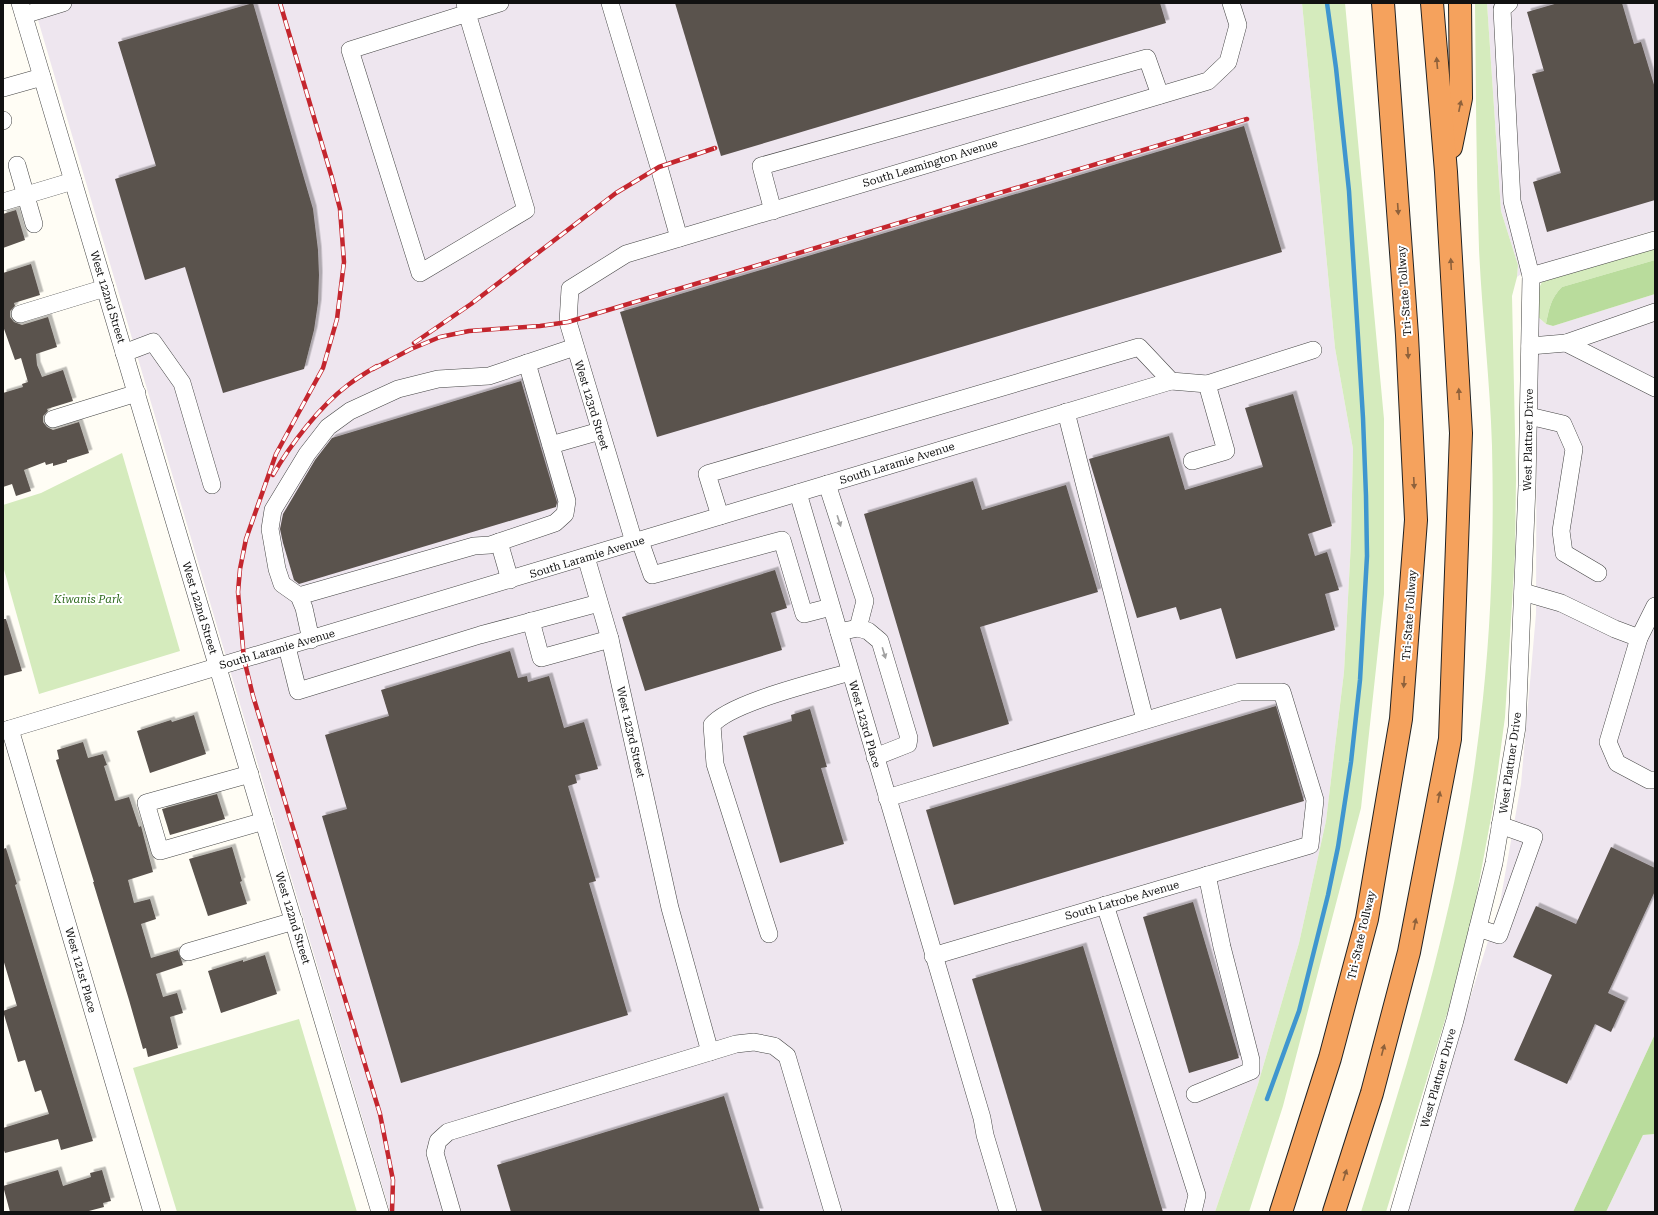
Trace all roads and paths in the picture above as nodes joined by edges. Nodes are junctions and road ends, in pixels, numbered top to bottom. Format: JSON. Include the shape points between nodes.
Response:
{"nodes":[{"id":1,"x":63,"y":3,"type":"edge"},
{"id":2,"x":500,"y":3,"type":"edge"},
{"id":3,"x":610,"y":3,"type":"edge"},
{"id":4,"x":1231,"y":3,"type":"edge"},
{"id":5,"x":1372,"y":3,"type":"edge"},
{"id":6,"x":1384,"y":3,"type":"edge"},
{"id":7,"x":1432,"y":3,"type":"edge"},
{"id":8,"x":1460,"y":3,"type":"edge"},
{"id":9,"x":1509,"y":3,"type":"edge"},
{"id":10,"x":466,"y":8,"type":"edge"},
{"id":11,"x":22,"y":9,"type":"edge"},
{"id":12,"x":42,"y":77,"type":"junction"},
{"id":13,"x":3,"y":88,"type":"edge"},
{"id":14,"x":1160,"y":95,"type":"junction"},
{"id":15,"x":17,"y":165,"type":"dead end"},
{"id":16,"x":1446,"y":172,"type":"junction"},
{"id":17,"x":1396,"y":178,"type":"junction"},
{"id":18,"x":73,"y":181,"type":"junction"},
{"id":19,"x":26,"y":195,"type":"junction"},
{"id":20,"x":3,"y":202,"type":"edge"},
{"id":21,"x":773,"y":210,"type":"junction"},
{"id":22,"x":34,"y":224,"type":"dead end"},
{"id":23,"x":679,"y":238,"type":"junction"},
{"id":24,"x":1655,"y":240,"type":"edge"},
{"id":25,"x":1531,"y":276,"type":"junction"},
{"id":26,"x":105,"y":288,"type":"junction"},
{"id":27,"x":570,"y":289,"type":"joint"},
{"id":28,"x":1655,"y":312,"type":"edge"},
{"id":29,"x":20,"y":314,"type":"dead end"},
{"id":30,"x":1566,"y":343,"type":"junction"},
{"id":31,"x":1530,"y":346,"type":"junction"},
{"id":32,"x":575,"y":347,"type":"junction"},
{"id":33,"x":1313,"y":350,"type":"dead end"},
{"id":34,"x":124,"y":353,"type":"junction"},
{"id":35,"x":527,"y":363,"type":"junction"},
{"id":36,"x":1170,"y":381,"type":"junction"},
{"id":37,"x":1208,"y":384,"type":"junction"},
{"id":38,"x":1655,"y":388,"type":"edge"},
{"id":39,"x":137,"y":393,"type":"junction"},
{"id":40,"x":1066,"y":412,"type":"junction"},
{"id":41,"x":1528,"y":416,"type":"junction"},
{"id":42,"x":53,"y":419,"type":"dead end"},
{"id":43,"x":600,"y":431,"type":"junction"},
{"id":44,"x":551,"y":445,"type":"junction"},
{"id":45,"x":1192,"y":461,"type":"dead end"},
{"id":46,"x":828,"y":484,"type":"junction"},
{"id":47,"x":212,"y":485,"type":"dead end"},
{"id":48,"x":798,"y":493,"type":"junction"},
{"id":49,"x":720,"y":516,"type":"junction"},
{"id":50,"x":499,"y":542,"type":"junction"},
{"id":51,"x":637,"y":542,"type":"junction"},
{"id":52,"x":586,"y":557,"type":"junction"},
{"id":53,"x":1598,"y":573,"type":"dead end"},
{"id":54,"x":510,"y":580,"type":"junction"},
{"id":55,"x":1523,"y":592,"type":"junction"},
{"id":56,"x":299,"y":596,"type":"junction"},
{"id":57,"x":599,"y":603,"type":"junction"},
{"id":58,"x":1655,"y":606,"type":"edge"},
{"id":59,"x":831,"y":607,"type":"junction"},
{"id":60,"x":531,"y":621,"type":"junction"},
{"id":61,"x":858,"y":628,"type":"junction"},
{"id":62,"x":839,"y":632,"type":"junction"},
{"id":63,"x":1639,"y":638,"type":"junction"},
{"id":64,"x":610,"y":639,"type":"junction"},
{"id":65,"x":311,"y":640,"type":"junction"},
{"id":66,"x":287,"y":647,"type":"junction"},
{"id":67,"x":218,"y":667,"type":"junction"},
{"id":68,"x":850,"y":672,"type":"junction"},
{"id":69,"x":1145,"y":720,"type":"junction"},
{"id":70,"x":7,"y":730,"type":"edge"},
{"id":71,"x":875,"y":757,"type":"junction"},
{"id":72,"x":250,"y":774,"type":"junction"},
{"id":73,"x":1655,"y":780,"type":"edge"},
{"id":74,"x":887,"y":798,"type":"junction"},
{"id":75,"x":264,"y":822,"type":"junction"},
{"id":76,"x":1500,"y":825,"type":"junction"},
{"id":77,"x":1207,"y":875,"type":"junction"},
{"id":78,"x":1105,"y":905,"type":"junction"},
{"id":79,"x":294,"y":922,"type":"junction"},
{"id":80,"x":1478,"y":928,"type":"junction"},
{"id":81,"x":769,"y":934,"type":"dead end"},
{"id":82,"x":188,"y":952,"type":"dead end"},
{"id":83,"x":933,"y":956,"type":"junction"},
{"id":84,"x":710,"y":1052,"type":"junction"},
{"id":85,"x":1195,"y":1094,"type":"dead end"},
{"id":86,"x":152,"y":1212,"type":"edge"},
{"id":87,"x":380,"y":1212,"type":"edge"},
{"id":88,"x":452,"y":1212,"type":"edge"},
{"id":89,"x":834,"y":1212,"type":"edge"},
{"id":90,"x":1008,"y":1212,"type":"edge"},
{"id":91,"x":1193,"y":1212,"type":"edge"},
{"id":92,"x":1281,"y":1212,"type":"edge"},
{"id":93,"x":1334,"y":1212,"type":"edge"},
{"id":94,"x":1398,"y":1212,"type":"edge"}],
"edges":[{"from":1,"to":11,"type":"street"},
{"from":2,"to":10,"type":"street"},
{"from":3,"to":23,"type":"street"},
{"from":4,"to":14,"type":"street","name":"South Leamington Avenue","via":[[1238,25],[1228,62],[1208,80]]},
{"from":5,"to":17,"type":"highway"},
{"from":6,"to":17,"type":"highway","name":"Tri-State Tollway"},
{"from":16,"to":7,"type":"highway","one_way":true},
{"from":16,"to":8,"type":"highway","one_way":true,"via":[[1461,98]]},
{"from":9,"to":25,"type":"street","name":"West Plattner Drive","via":[[1502,9],[1512,201]]},
{"from":10,"to":10,"type":"street","via":[[350,50],[420,273],[526,210]]},
{"from":11,"to":12,"type":"street","name":"West 122nd Street"},
{"from":12,"to":13,"type":"street"},
{"from":12,"to":18,"type":"street","name":"West 122nd Street"},
{"from":14,"to":21,"type":"street","name":"South Leamington Avenue"},
{"from":14,"to":21,"type":"street","via":[[1147,58],[761,166]]},
{"from":15,"to":19,"type":"street"},
{"from":93,"to":16,"type":"highway","one_way":true,"via":[[1372,1093],[1409,952],[1450,738],[1461,433]]},
{"from":17,"to":92,"type":"highway","name":"Tri-State Tollway","one_way":true,"via":[[1416,520],[1401,719],[1367,918],[1330,1058]]},
{"from":18,"to":19,"type":"street"},
{"from":18,"to":26,"type":"street","name":"West 122nd Street"},
{"from":19,"to":20,"type":"street"},
{"from":19,"to":22,"type":"street"},
{"from":21,"to":23,"type":"street","name":"South Leamington Avenue"},
{"from":23,"to":27,"type":"street","name":"South Leamington Avenue","via":[[626,254]]},
{"from":24,"to":25,"type":"street"},
{"from":25,"to":31,"type":"street","name":"West Plattner Drive"},
{"from":26,"to":29,"type":"street"},
{"from":26,"to":34,"type":"street","name":"West 122nd Street"},
{"from":27,"to":32,"type":"street","name":"West 123rd Street","via":[[568,322]]},
{"from":28,"to":30,"type":"street"},
{"from":30,"to":31,"type":"street"},
{"from":30,"to":38,"type":"street"},
{"from":31,"to":41,"type":"street","name":"West Plattner Drive"},
{"from":32,"to":35,"type":"street"},
{"from":32,"to":43,"type":"street","name":"West 123rd Street"},
{"from":33,"to":37,"type":"street"},
{"from":34,"to":39,"type":"street","name":"West 122nd Street"},
{"from":34,"to":47,"type":"street","via":[[153,342],[182,382]]},
{"from":35,"to":44,"type":"street"},
{"from":35,"to":56,"type":"street","via":[[489,376],[438,379],[398,389],[350,410],[328,427],[307,454],[273,510],[270,529],[277,569],[282,584]]},
{"from":36,"to":37,"type":"street"},
{"from":36,"to":40,"type":"street","name":"South Laramie Avenue"},
{"from":36,"to":49,"type":"street","via":[[1139,347],[707,474]]},
{"from":37,"to":45,"type":"street","via":[[1226,451]]},
{"from":39,"to":42,"type":"street"},
{"from":39,"to":67,"type":"street","name":"West 122nd Street"},
{"from":40,"to":46,"type":"street","name":"South Laramie Avenue"},
{"from":40,"to":69,"type":"street"},
{"from":41,"to":53,"type":"street","via":[[1563,424],[1574,449],[1561,531],[1564,553]]},
{"from":41,"to":55,"type":"street","name":"West Plattner Drive"},
{"from":43,"to":44,"type":"street"},
{"from":43,"to":51,"type":"street","name":"West 123rd Street"},
{"from":44,"to":50,"type":"street","via":[[567,500],[565,514],[555,523]]},
{"from":46,"to":48,"type":"street","name":"South Laramie Avenue"},
{"from":46,"to":61,"type":"street","one_way":true,"via":[[865,601]]},
{"from":48,"to":49,"type":"street","name":"South Laramie Avenue"},
{"from":48,"to":59,"type":"street","name":"West 123rd Place"},
{"from":49,"to":51,"type":"street","name":"South Laramie Avenue"},
{"from":50,"to":54,"type":"street"},
{"from":50,"to":56,"type":"street","via":[[474,546]]},
{"from":51,"to":52,"type":"street","name":"South Laramie Avenue"},
{"from":51,"to":59,"type":"street","name":"West 123rd Street","via":[[652,575],[782,540],[804,614]]},
{"from":52,"to":54,"type":"street","name":"South Laramie Avenue"},
{"from":52,"to":57,"type":"street","name":"West 123rd Street"},
{"from":54,"to":65,"type":"street","name":"South Laramie Avenue"},
{"from":55,"to":63,"type":"street","via":[[1561,603]]},
{"from":55,"to":76,"type":"street","name":"West Plattner Drive","via":[[1517,727]]},
{"from":56,"to":65,"type":"street"},
{"from":57,"to":60,"type":"street"},
{"from":57,"to":64,"type":"street","name":"West 123rd Street"},
{"from":58,"to":63,"type":"street"},
{"from":59,"to":62,"type":"street","name":"West 123rd Place"},
{"from":60,"to":64,"type":"street","via":[[541,658]]},
{"from":60,"to":66,"type":"street","via":[[298,691]]},
{"from":61,"to":62,"type":"street"},
{"from":61,"to":71,"type":"street","one_way":true,"via":[[868,631],[880,641],[909,738],[908,744]]},
{"from":62,"to":68,"type":"street","name":"West 123rd Place"},
{"from":63,"to":73,"type":"street","via":[[1608,742],[1617,763],[1649,780]]},
{"from":64,"to":84,"type":"street","name":"West 123rd Street","via":[[670,908]]},
{"from":65,"to":66,"type":"street","name":"South Laramie Avenue"},
{"from":66,"to":67,"type":"street","name":"South Laramie Avenue"},
{"from":67,"to":70,"type":"street","name":"South Laramie Avenue"},
{"from":67,"to":72,"type":"street","name":"West 122nd Street"},
{"from":68,"to":71,"type":"street","name":"West 123rd Place"},
{"from":68,"to":81,"type":"street","via":[[742,706],[717,719],[712,726],[715,764]]},
{"from":69,"to":74,"type":"street"},
{"from":69,"to":77,"type":"street","name":"South Latrobe Avenue","via":[[1240,692],[1282,692],[1315,800],[1310,845]]},
{"from":70,"to":86,"type":"street","name":"West 121st Place"},
{"from":71,"to":74,"type":"street","name":"West 123rd Place"},
{"from":72,"to":75,"type":"street","name":"West 122nd Street"},
{"from":72,"to":75,"type":"street","via":[[146,802],[160,851]]},
{"from":74,"to":83,"type":"street","name":"West 123rd Place"},
{"from":75,"to":79,"type":"street","name":"West 122nd Street"},
{"from":76,"to":80,"type":"street","name":"West Plattner Drive","via":[[1494,863]]},
{"from":76,"to":80,"type":"street","via":[[1534,837],[1498,935]]},
{"from":77,"to":78,"type":"street","name":"South Latrobe Avenue"},
{"from":77,"to":85,"type":"street","via":[[1222,947],[1251,1060],[1251,1071]]},
{"from":78,"to":83,"type":"street","name":"South Latrobe Avenue"},
{"from":78,"to":91,"type":"street","via":[[1197,1195]]},
{"from":79,"to":82,"type":"street"},
{"from":79,"to":87,"type":"street","name":"West 122nd Street"},
{"from":80,"to":94,"type":"street","name":"West Plattner Drive","via":[[1453,1028]]},
{"from":83,"to":90,"type":"street","name":"West 123rd Place"},
{"from":84,"to":88,"type":"street","via":[[448,1132],[438,1141],[435,1153]]},
{"from":84,"to":89,"type":"street","via":[[736,1044],[754,1042],[774,1046],[787,1056]]}]}
